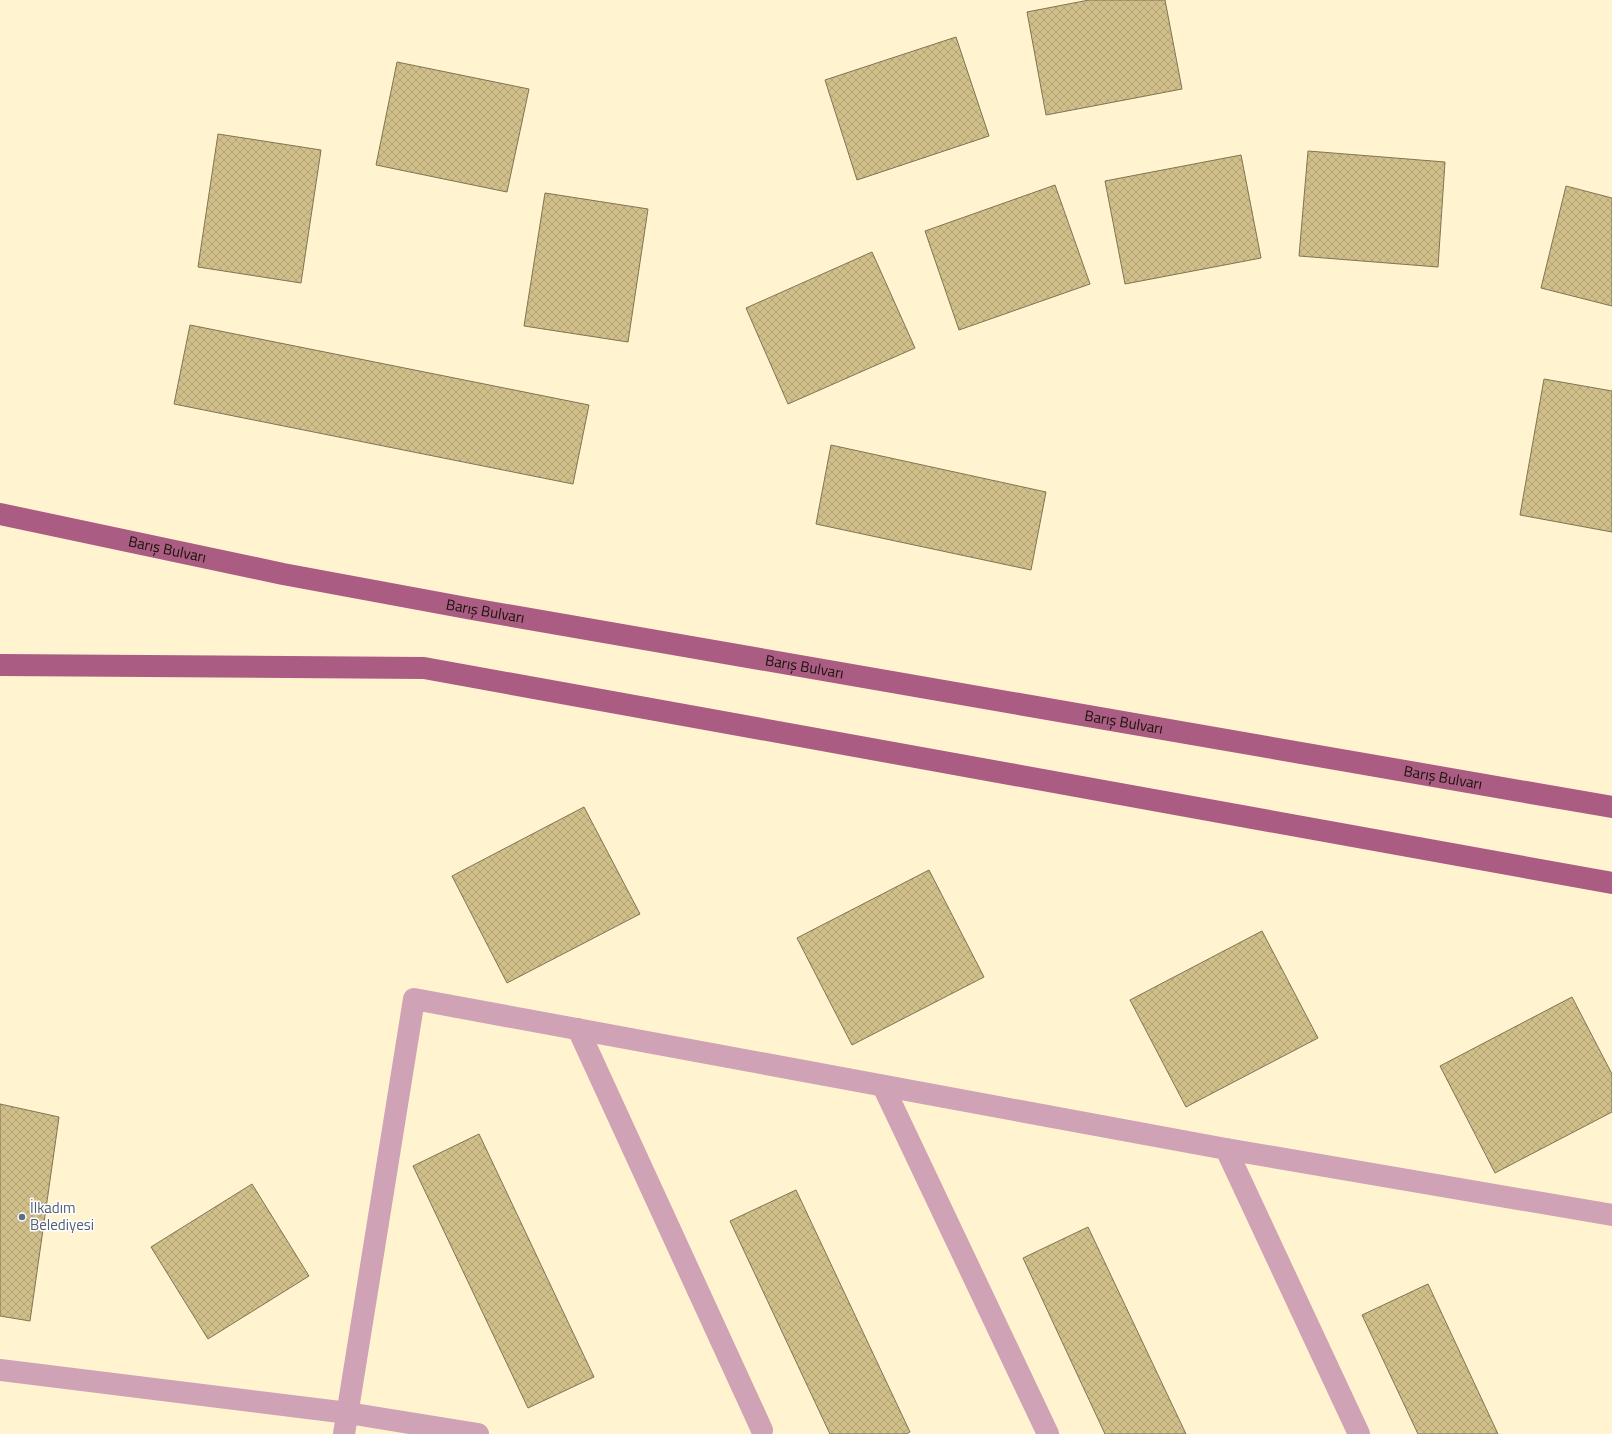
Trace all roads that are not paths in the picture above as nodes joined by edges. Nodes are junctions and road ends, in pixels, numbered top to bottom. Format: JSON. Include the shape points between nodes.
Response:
{"nodes":[{"id":1,"x":0,"y":514,"type":"edge"},
{"id":2,"x":0,"y":665,"type":"edge"},
{"id":3,"x":1612,"y":808,"type":"edge"},
{"id":4,"x":1612,"y":883,"type":"edge"},
{"id":5,"x":578,"y":1029,"type":"junction"},
{"id":6,"x":883,"y":1086,"type":"junction"},
{"id":7,"x":1226,"y":1149,"type":"junction"},
{"id":8,"x":1612,"y":1215,"type":"edge"},
{"id":9,"x":0,"y":1370,"type":"edge"},
{"id":10,"x":348,"y":1413,"type":"junction"},
{"id":11,"x":762,"y":1430,"type":"dead end"},
{"id":12,"x":344,"y":1434,"type":"edge"},
{"id":13,"x":478,"y":1434,"type":"edge"},
{"id":14,"x":1048,"y":1434,"type":"edge"},
{"id":15,"x":1359,"y":1434,"type":"edge"}],
"edges":[{"from":1,"to":3,"type":"main road","name":"Barış Bulvarı","via":[[283,574]]},
{"from":2,"to":4,"type":"main road","via":[[424,668]]},
{"from":5,"to":6,"type":"street"},
{"from":5,"to":10,"type":"street","via":[[414,999]]},
{"from":5,"to":11,"type":"street"},
{"from":6,"to":7,"type":"street"},
{"from":6,"to":14,"type":"street"},
{"from":7,"to":8,"type":"street"},
{"from":7,"to":15,"type":"street"},
{"from":9,"to":10,"type":"street"},
{"from":10,"to":12,"type":"street"},
{"from":10,"to":13,"type":"street"}]}
